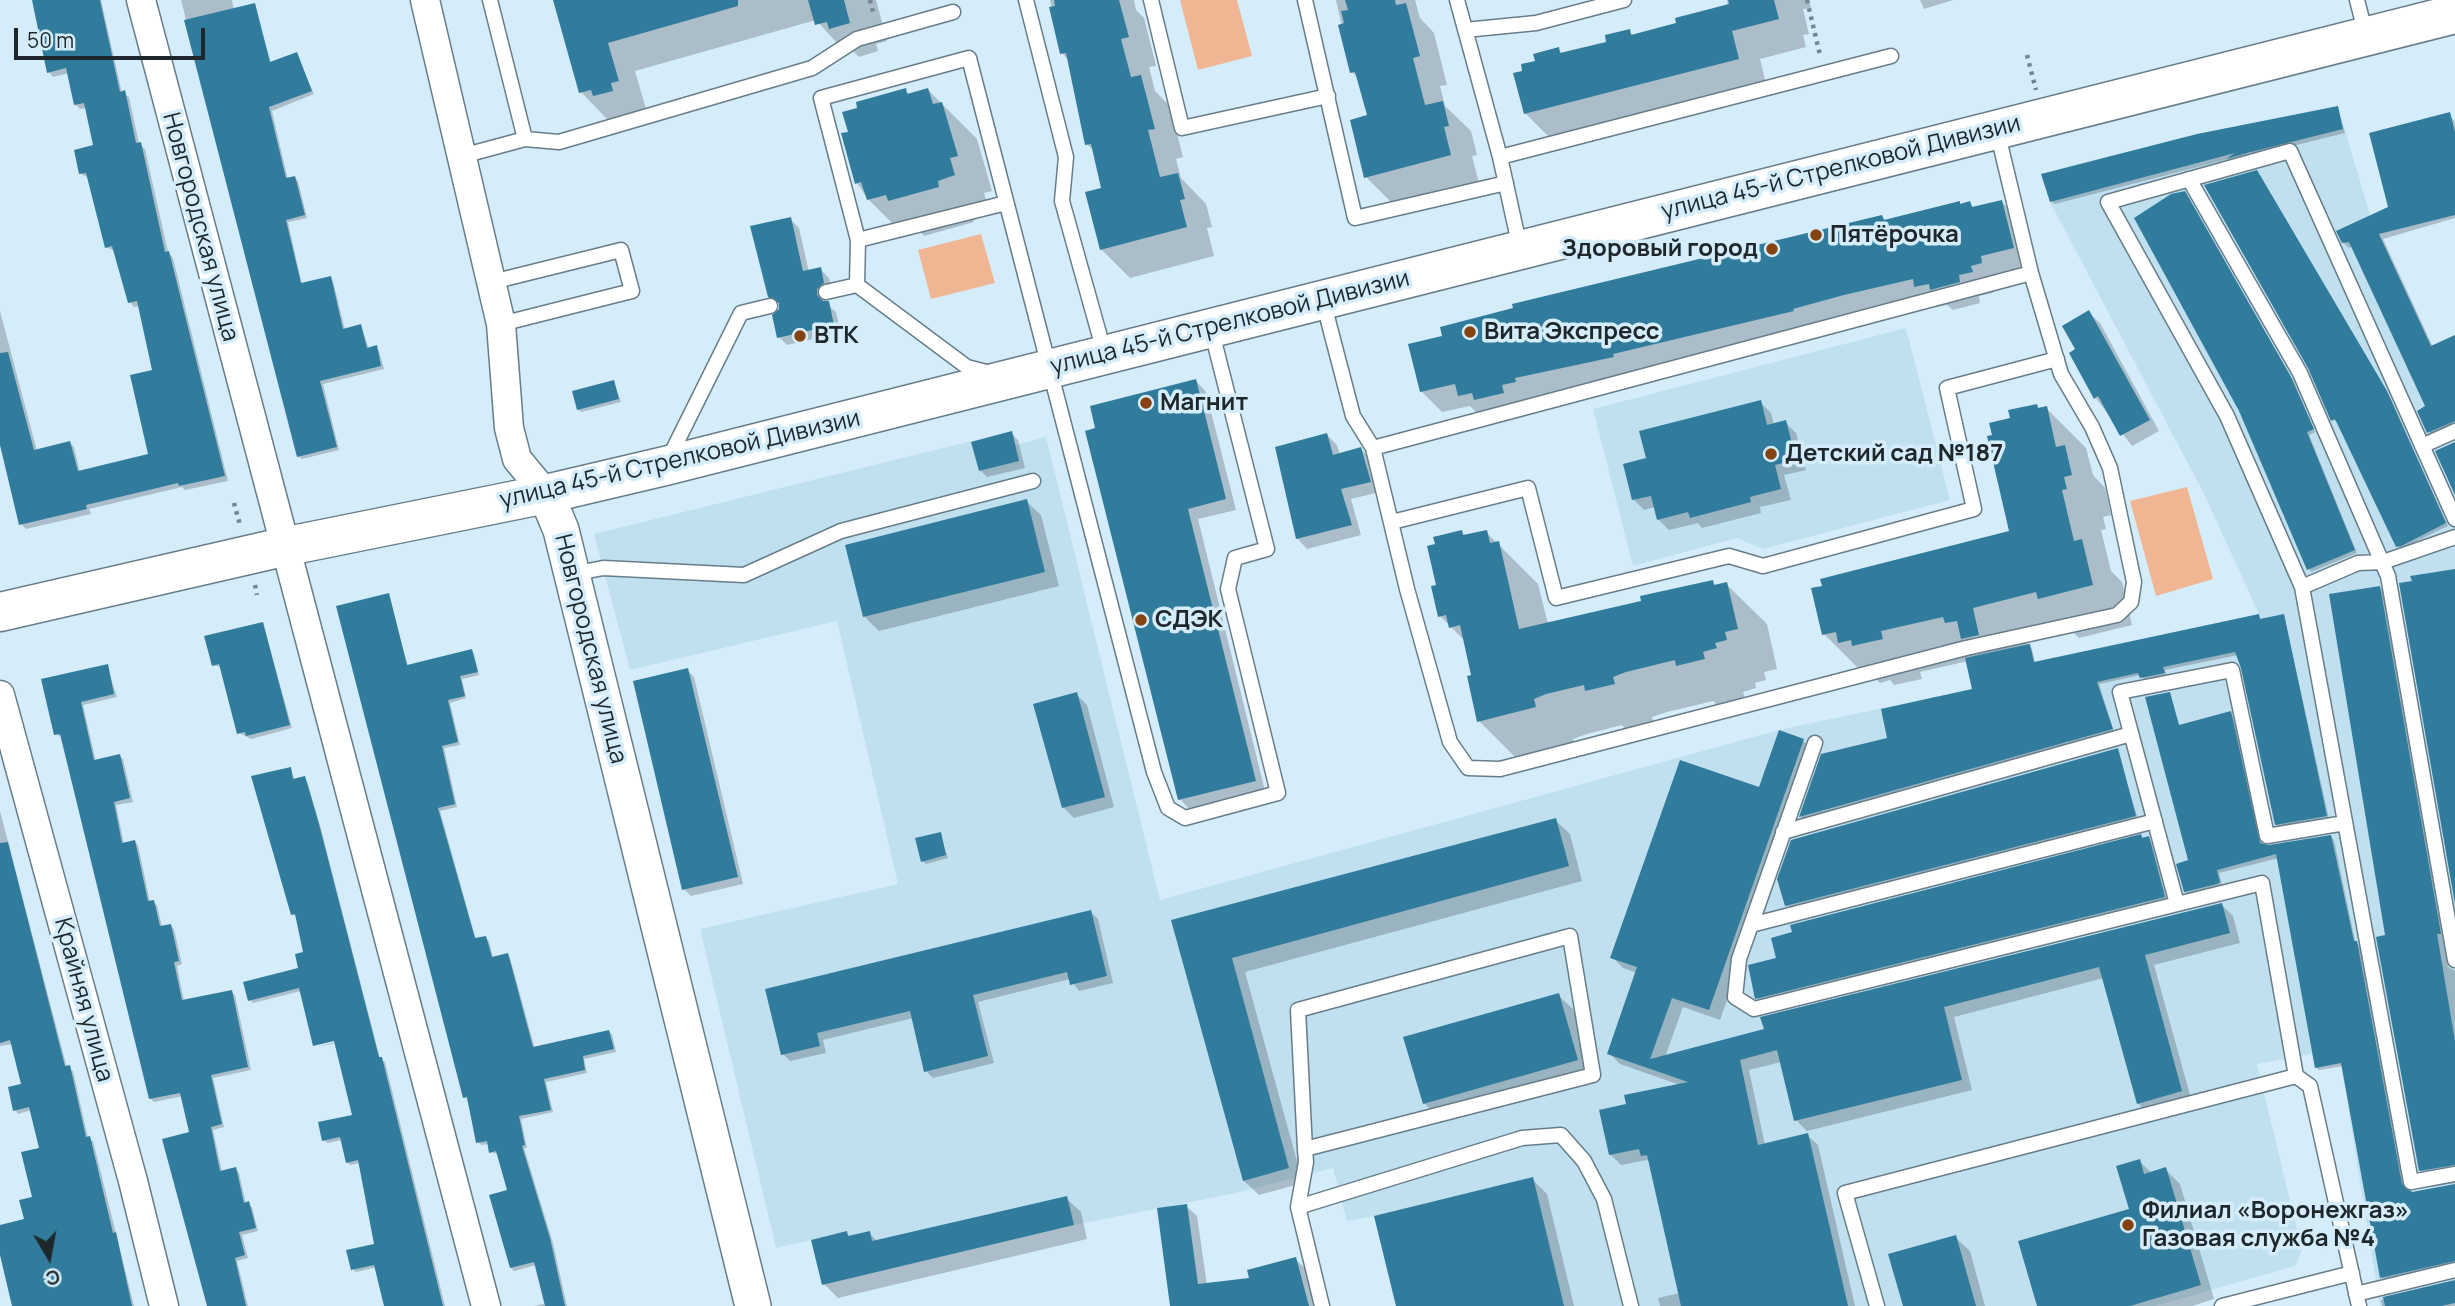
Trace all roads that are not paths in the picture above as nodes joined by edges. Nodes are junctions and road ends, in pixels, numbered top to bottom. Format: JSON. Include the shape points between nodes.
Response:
{"nodes":[{"id":1,"x":141,"y":0,"type":"edge"},
{"id":2,"x":425,"y":0,"type":"edge"},
{"id":3,"x":490,"y":0,"type":"edge"},
{"id":4,"x":1026,"y":0,"type":"edge"},
{"id":5,"x":1150,"y":0,"type":"edge"},
{"id":6,"x":1305,"y":0,"type":"edge"},
{"id":7,"x":1457,"y":0,"type":"edge"},
{"id":8,"x":1624,"y":0,"type":"edge"},
{"id":9,"x":953,"y":12,"type":"dead end"},
{"id":10,"x":2455,"y":14,"type":"edge"},
{"id":11,"x":2361,"y":18,"type":"edge"},
{"id":12,"x":1465,"y":30,"type":"junction"},
{"id":13,"x":1891,"y":56,"type":"dead end"},
{"id":14,"x":1328,"y":96,"type":"junction"},
{"id":15,"x":1997,"y":129,"type":"junction"},
{"id":16,"x":525,"y":139,"type":"junction"},
{"id":17,"x":462,"y":156,"type":"junction"},
{"id":18,"x":1500,"y":157,"type":"junction"},
{"id":19,"x":2189,"y":179,"type":"junction"},
{"id":20,"x":1506,"y":183,"type":"junction"},
{"id":21,"x":1006,"y":203,"type":"junction"},
{"id":22,"x":858,"y":240,"type":"junction"},
{"id":23,"x":1520,"y":250,"type":"junction"},
{"id":24,"x":2031,"y":273,"type":"junction"},
{"id":25,"x":492,"y":282,"type":"junction"},
{"id":26,"x":857,"y":285,"type":"junction"},
{"id":27,"x":826,"y":292,"type":"dead end"},
{"id":28,"x":1323,"y":300,"type":"junction"},
{"id":29,"x":770,"y":306,"type":"dead end"},
{"id":30,"x":501,"y":324,"type":"junction"},
{"id":31,"x":1211,"y":328,"type":"junction"},
{"id":32,"x":1105,"y":355,"type":"junction"},
{"id":33,"x":2057,"y":359,"type":"junction"},
{"id":34,"x":1052,"y":368,"type":"junction"},
{"id":35,"x":1015,"y":377,"type":"junction"},
{"id":36,"x":2455,"y":431,"type":"edge"},
{"id":37,"x":2422,"y":446,"type":"junction"},
{"id":38,"x":1373,"y":448,"type":"junction"},
{"id":39,"x":665,"y":466,"type":"junction"},
{"id":40,"x":1033,"y":481,"type":"dead end"},
{"id":41,"x":546,"y":494,"type":"junction"},
{"id":42,"x":2455,"y":519,"type":"edge"},
{"id":43,"x":1392,"y":522,"type":"junction"},
{"id":44,"x":2455,"y":537,"type":"edge"},
{"id":45,"x":283,"y":547,"type":"junction"},
{"id":46,"x":2383,"y":562,"type":"junction"},
{"id":47,"x":571,"y":574,"type":"junction"},
{"id":48,"x":2302,"y":587,"type":"junction"},
{"id":49,"x":0,"y":612,"type":"edge"},
{"id":50,"x":0,"y":695,"type":"edge"},
{"id":51,"x":2131,"y":734,"type":"junction"},
{"id":52,"x":1815,"y":743,"type":"dead end"},
{"id":53,"x":2155,"y":821,"type":"junction"},
{"id":54,"x":2345,"y":823,"type":"junction"},
{"id":55,"x":1783,"y":832,"type":"junction"},
{"id":56,"x":2177,"y":904,"type":"junction"},
{"id":57,"x":1751,"y":925,"type":"junction"},
{"id":58,"x":2455,"y":960,"type":"edge"},
{"id":59,"x":2296,"y":1076,"type":"junction"},
{"id":60,"x":1305,"y":1149,"type":"junction"},
{"id":61,"x":2455,"y":1174,"type":"edge"},
{"id":62,"x":1298,"y":1207,"type":"junction"},
{"id":63,"x":2455,"y":1270,"type":"edge"},
{"id":64,"x":2352,"y":1273,"type":"junction"},
{"id":65,"x":2358,"y":1300,"type":"edge"},
{"id":66,"x":164,"y":1306,"type":"edge"},
{"id":67,"x":486,"y":1306,"type":"edge"},
{"id":68,"x":753,"y":1306,"type":"edge"},
{"id":69,"x":1322,"y":1306,"type":"edge"},
{"id":70,"x":1631,"y":1306,"type":"edge"},
{"id":71,"x":1877,"y":1306,"type":"edge"},
{"id":72,"x":2222,"y":1306,"type":"edge"}],
"edges":[{"from":1,"to":45,"type":"street","name":"Новгородская улица"},
{"from":2,"to":17,"type":"street","name":"Новгородская улица"},
{"from":3,"to":16,"type":"lane"},
{"from":4,"to":32,"type":"lane","via":[[1066,157],[1062,201]]},
{"from":5,"to":14,"type":"lane","via":[[1182,128]]},
{"from":6,"to":14,"type":"lane"},
{"from":7,"to":12,"type":"lane"},
{"from":8,"to":12,"type":"lane","via":[[1536,23]]},
{"from":9,"to":16,"type":"lane","via":[[857,38],[812,68],[559,142]]},
{"from":10,"to":11,"type":"main road","name":"улица 45-й Стрелковой Дивизии"},
{"from":11,"to":15,"type":"main road","name":"улица 45-й Стрелковой Дивизии"},
{"from":12,"to":18,"type":"lane"},
{"from":13,"to":18,"type":"lane"},
{"from":14,"to":20,"type":"lane","via":[[1355,218]]},
{"from":15,"to":23,"type":"main road","name":"улица 45-й Стрелковой Дивизии"},
{"from":15,"to":24,"type":"lane"},
{"from":16,"to":17,"type":"lane"},
{"from":17,"to":25,"type":"street","name":"Новгородская улица"},
{"from":18,"to":20,"type":"lane"},
{"from":19,"to":37,"type":"lane","via":[[2290,151]]},
{"from":19,"to":46,"type":"lane","via":[[2300,373]]},
{"from":19,"to":48,"type":"lane","via":[[2108,202],[2227,416]]},
{"from":20,"to":23,"type":"lane"},
{"from":21,"to":22,"type":"lane"},
{"from":21,"to":22,"type":"lane","via":[[969,58],[821,99]]},
{"from":21,"to":34,"type":"lane"},
{"from":22,"to":26,"type":"lane"},
{"from":23,"to":28,"type":"main road","name":"улица 45-й Стрелковой Дивизии"},
{"from":24,"to":33,"type":"lane"},
{"from":24,"to":38,"type":"lane"},
{"from":25,"to":30,"type":"street","name":"Новгородская улица"},
{"from":25,"to":30,"type":"lane","via":[[621,250],[632,291]]},
{"from":26,"to":27,"type":"lane"},
{"from":26,"to":35,"type":"lane","via":[[967,367]]},
{"from":28,"to":31,"type":"main road","name":"улица 45-й Стрелковой Дивизии"},
{"from":28,"to":38,"type":"lane","via":[[1353,416]]},
{"from":29,"to":39,"type":"lane","via":[[741,313]]},
{"from":30,"to":41,"type":"street","name":"Новгородская улица","via":[[509,428],[517,459]]},
{"from":31,"to":32,"type":"main road","name":"улица 45-й Стрелковой Дивизии"},
{"from":31,"to":34,"type":"lane","via":[[1267,549],[1235,558],[1227,589],[1278,793],[1185,818],[1168,808],[1154,772]]},
{"from":32,"to":34,"type":"main road","name":"улица 45-й Стрелковой Дивизии"},
{"from":33,"to":43,"type":"lane","via":[[1947,388],[1974,509],[1763,566],[1729,556],[1556,598],[1528,488]]},
{"from":33,"to":43,"type":"lane","via":[[2110,468],[2134,582],[2131,602],[2117,615],[1940,654],[1500,769],[1468,768],[1450,742]]},
{"from":34,"to":35,"type":"main road","name":"улица 45-й Стрелковой Дивизии"},
{"from":35,"to":39,"type":"main road","name":"улица 45-й Стрелковой Дивизии"},
{"from":36,"to":37,"type":"lane"},
{"from":37,"to":42,"type":"lane"},
{"from":38,"to":43,"type":"lane"},
{"from":39,"to":41,"type":"main road","name":"улица 45-й Стрелковой Дивизии"},
{"from":40,"to":47,"type":"lane","via":[[841,531],[744,575],[603,568]]},
{"from":41,"to":45,"type":"main road","name":"улица 45-й Стрелковой Дивизии"},
{"from":41,"to":47,"type":"street","name":"Новгородская улица","via":[[561,530]]},
{"from":44,"to":46,"type":"lane"},
{"from":45,"to":49,"type":"main road","name":"улица 45-й Стрелковой Дивизии"},
{"from":45,"to":67,"type":"street","name":"Новгородская улица"},
{"from":46,"to":48,"type":"lane","via":[[2358,562]]},
{"from":46,"to":58,"type":"lane"},
{"from":47,"to":68,"type":"street","name":"Новгородская улица"},
{"from":48,"to":54,"type":"lane"},
{"from":50,"to":66,"type":"street","name":"Крайняя улица"},
{"from":51,"to":53,"type":"lane"},
{"from":51,"to":54,"type":"lane","via":[[2120,692],[2232,670],[2267,836]]},
{"from":51,"to":55,"type":"lane"},
{"from":52,"to":55,"type":"lane"},
{"from":53,"to":56,"type":"lane"},
{"from":53,"to":57,"type":"lane"},
{"from":54,"to":61,"type":"lane","via":[[2411,1182]]},
{"from":55,"to":57,"type":"lane"},
{"from":56,"to":57,"type":"lane","via":[[1754,1009],[1735,997],[1739,959]]},
{"from":56,"to":59,"type":"lane","via":[[2262,883]]},
{"from":59,"to":64,"type":"lane","via":[[2310,1086]]},
{"from":59,"to":71,"type":"lane","via":[[1845,1194]]},
{"from":60,"to":60,"type":"lane","via":[[1298,1010],[1570,936],[1593,1075]]},
{"from":60,"to":62,"type":"lane"},
{"from":62,"to":69,"type":"lane"},
{"from":62,"to":70,"type":"lane","via":[[1522,1138],[1561,1135],[1584,1161],[1604,1199]]},
{"from":63,"to":65,"type":"lane"},
{"from":64,"to":65,"type":"lane"},
{"from":64,"to":72,"type":"lane"}]}
